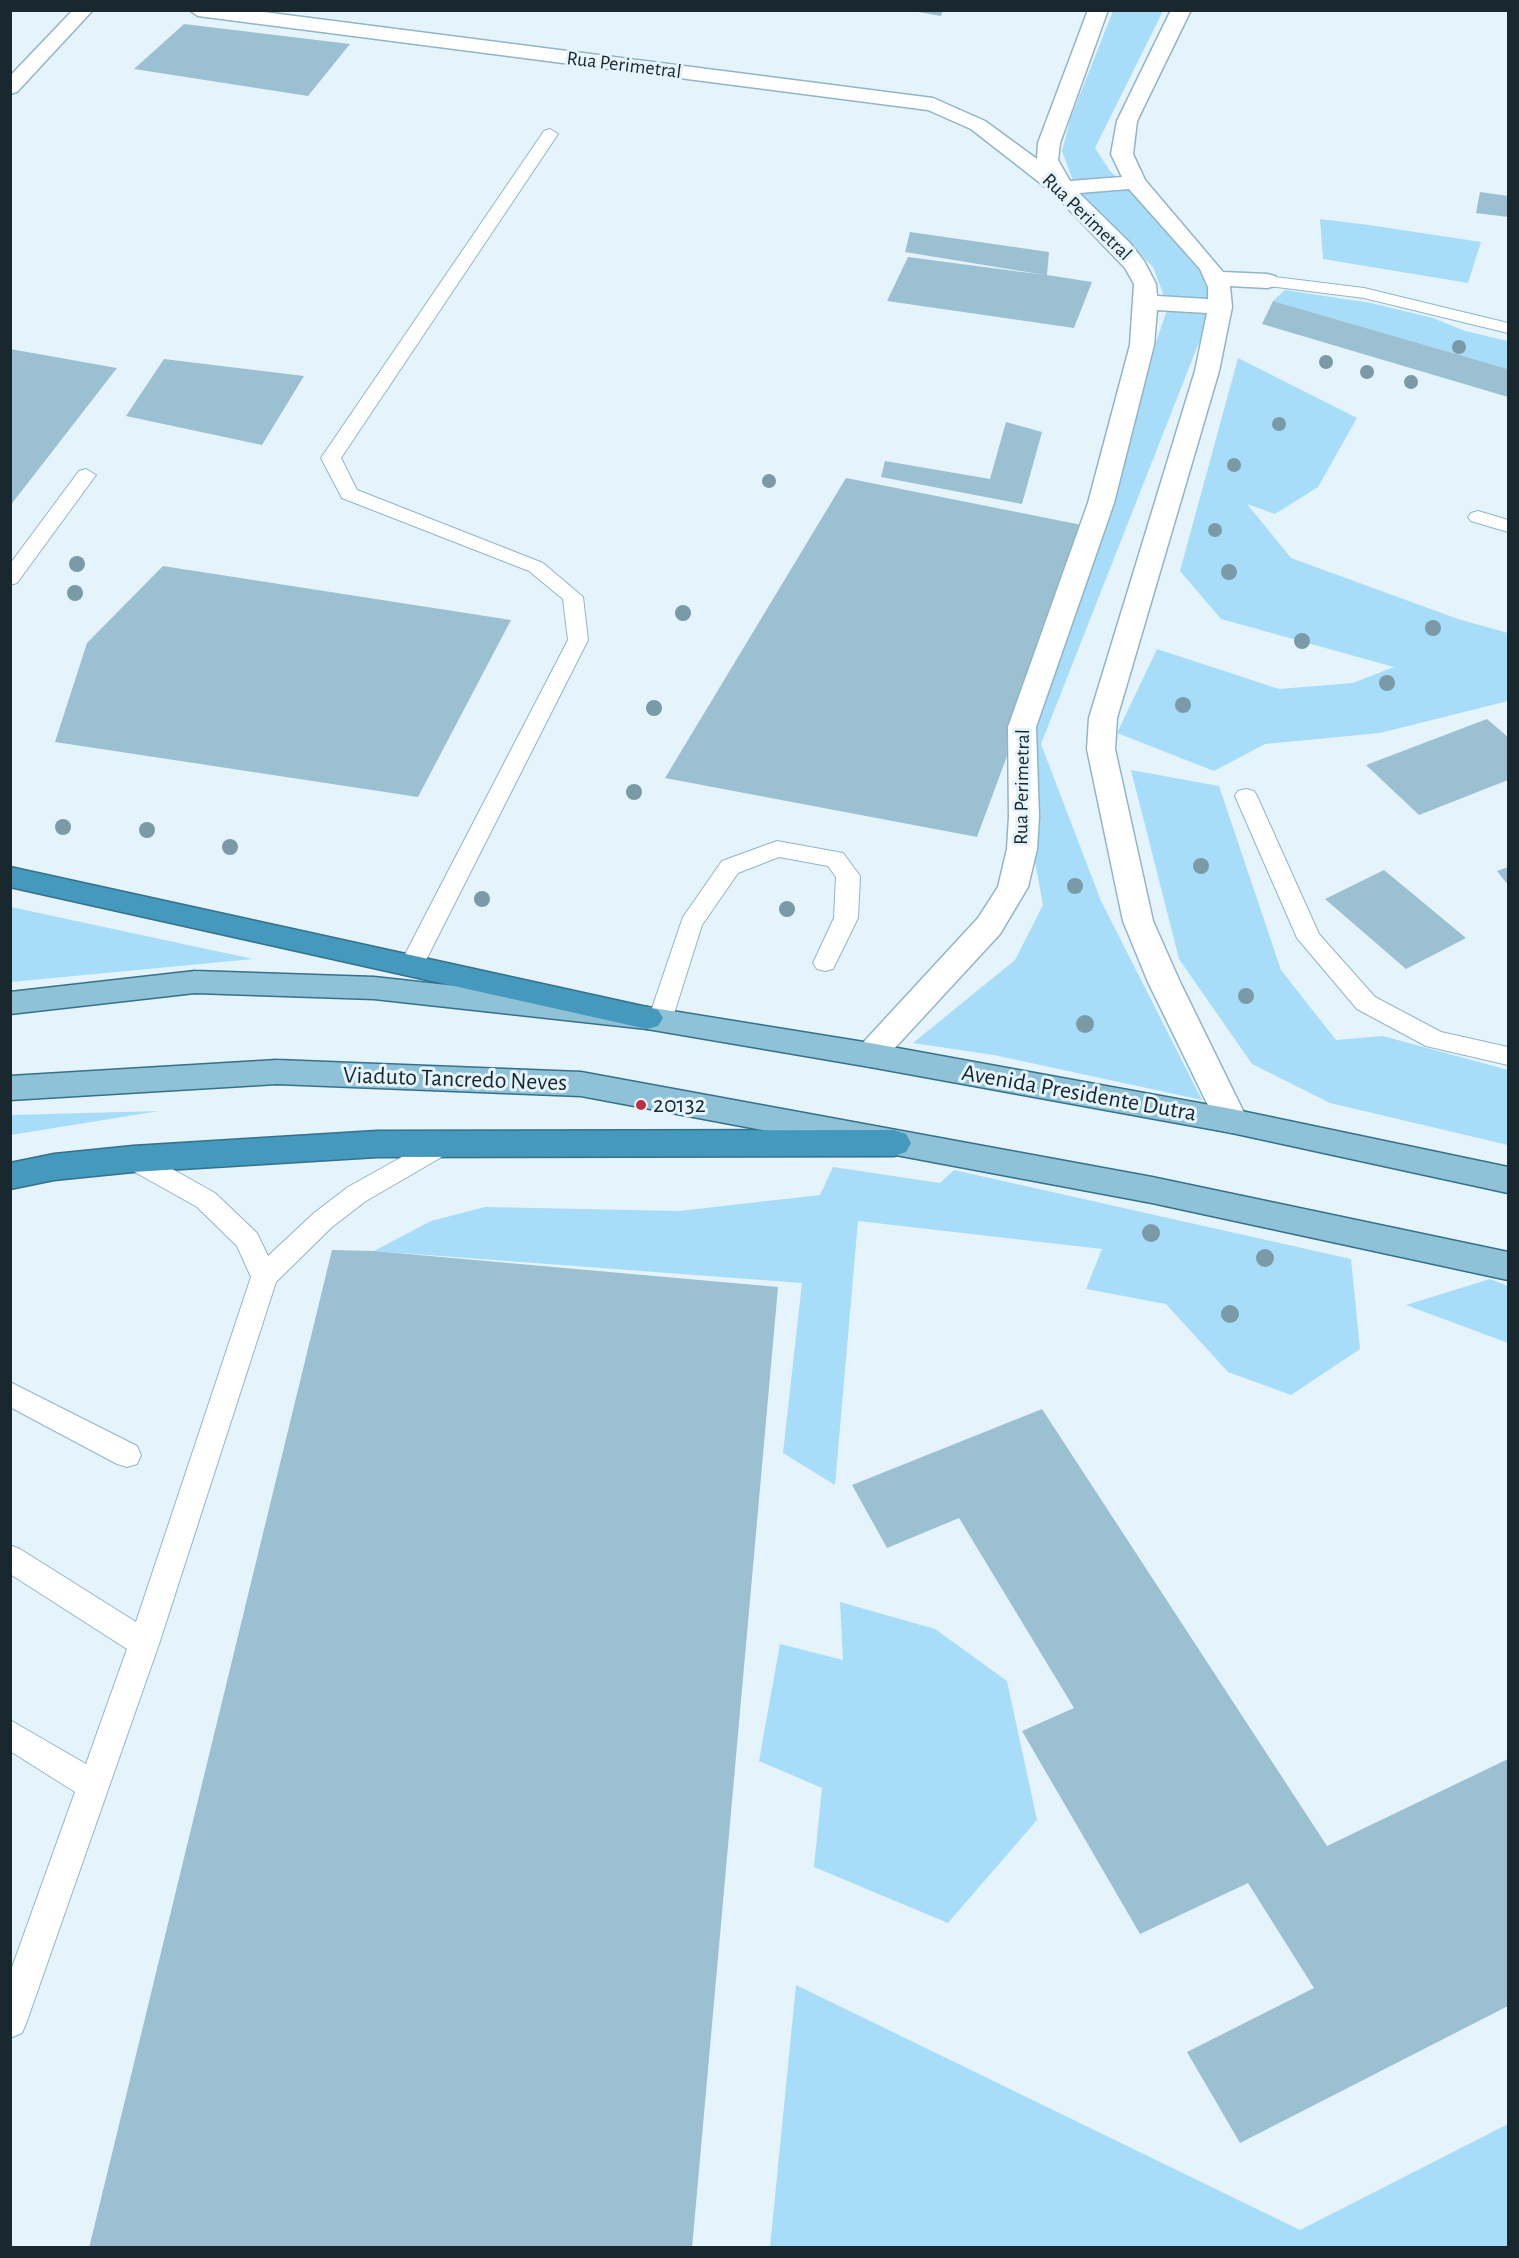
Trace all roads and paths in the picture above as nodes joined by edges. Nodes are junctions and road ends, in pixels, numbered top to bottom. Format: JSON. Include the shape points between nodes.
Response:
{"nodes":[{"id":1,"x":84,"y":10,"type":"edge"},
{"id":2,"x":198,"y":10,"type":"edge"},
{"id":3,"x":1098,"y":10,"type":"edge"},
{"id":4,"x":1181,"y":10,"type":"edge"},
{"id":5,"x":10,"y":88,"type":"edge"},
{"id":6,"x":550,"y":134,"type":"dead end"},
{"id":7,"x":1135,"y":182,"type":"junction"},
{"id":8,"x":1061,"y":188,"type":"junction"},
{"id":9,"x":1216,"y":278,"type":"junction"},
{"id":10,"x":1267,"y":281,"type":"joint"},
{"id":11,"x":1146,"y":302,"type":"junction"},
{"id":12,"x":1220,"y":308,"type":"junction"},
{"id":13,"x":1509,"y":328,"type":"edge"},
{"id":14,"x":86,"y":475,"type":"dead end"},
{"id":15,"x":1478,"y":517,"type":"dead end"},
{"id":16,"x":1509,"y":526,"type":"edge"},
{"id":17,"x":10,"y":579,"type":"edge"},
{"id":18,"x":1246,"y":796,"type":"dead end"},
{"id":19,"x":10,"y":877,"type":"edge"},
{"id":20,"x":825,"y":963,"type":"dead end"},
{"id":21,"x":411,"y":966,"type":"junction"},
{"id":22,"x":10,"y":1003,"type":"edge"},
{"id":23,"x":653,"y":1019,"type":"junction"},
{"id":24,"x":870,"y":1055,"type":"junction"},
{"id":25,"x":1509,"y":1056,"type":"edge"},
{"id":26,"x":10,"y":1088,"type":"edge"},
{"id":27,"x":1232,"y":1121,"type":"junction"},
{"id":28,"x":894,"y":1143,"type":"junction"},
{"id":29,"x":443,"y":1144,"type":"junction"},
{"id":30,"x":134,"y":1159,"type":"junction"},
{"id":31,"x":10,"y":1176,"type":"edge"},
{"id":32,"x":1509,"y":1180,"type":"edge"},
{"id":33,"x":1509,"y":1266,"type":"edge"},
{"id":34,"x":264,"y":1278,"type":"junction"},
{"id":35,"x":10,"y":1393,"type":"edge"},
{"id":36,"x":127,"y":1455,"type":"dead end"},
{"id":37,"x":10,"y":1558,"type":"edge"},
{"id":38,"x":144,"y":1644,"type":"junction"},
{"id":39,"x":10,"y":1734,"type":"edge"},
{"id":40,"x":93,"y":1786,"type":"junction"},
{"id":41,"x":16,"y":1982,"type":"edge"},
{"id":42,"x":10,"y":2021,"type":"edge"}],
"edges":[{"from":1,"to":5,"type":"street"},
{"from":2,"to":8,"type":"street","name":"Rua Perimetral","via":[[933,104],[978,124]]},
{"from":3,"to":8,"type":"street","via":[[1049,143],[1047,161]]},
{"from":4,"to":7,"type":"street","via":[[1127,121],[1122,153]]},
{"from":6,"to":21,"type":"lane","via":[[331,458],[349,494],[536,567],[573,597],[578,640]]},
{"from":7,"to":8,"type":"street"},
{"from":7,"to":9,"type":"street","via":[[1191,243]]},
{"from":8,"to":11,"type":"street","name":"Rua Perimetral","via":[[1136,266],[1145,284]]},
{"from":9,"to":10,"type":"street"},
{"from":9,"to":12,"type":"street"},
{"from":10,"to":13,"type":"lane","via":[[1364,293]]},
{"from":11,"to":12,"type":"street"},
{"from":11,"to":24,"type":"street","name":"Rua Perimetral","via":[[1142,345],[1101,503],[1022,727],[1024,817],[1013,888],[989,926]]},
{"from":12,"to":27,"type":"street","via":[[1207,371],[1101,735],[1138,921]]},
{"from":14,"to":17,"type":"lane"},
{"from":15,"to":16,"type":"lane"},
{"from":18,"to":25,"type":"lane","via":[[1310,938],[1366,1003],[1435,1040]]},
{"from":19,"to":21,"type":"highway"},
{"from":20,"to":23,"type":"lane","via":[[846,918],[848,876],[835,859],[777,849],[730,867],[691,923]]},
{"from":21,"to":23,"type":"highway"},
{"from":22,"to":23,"type":"main road","via":[[195,982],[374,988]]},
{"from":23,"to":24,"type":"main road","name":"Avenida Presidente Dutra"},
{"from":24,"to":27,"type":"main road","name":"Avenida Presidente Dutra"},
{"from":26,"to":28,"type":"main road","name":"Viaduto Tancredo Neves","via":[[277,1072],[581,1084]]},
{"from":27,"to":32,"type":"main road","name":"Avenida Presidente Dutra"},
{"from":28,"to":29,"type":"highway"},
{"from":28,"to":33,"type":"main road","via":[[1152,1190]]},
{"from":29,"to":30,"type":"highway","via":[[377,1144]]},
{"from":29,"to":34,"type":"lane","via":[[357,1194],[323,1220]]},
{"from":30,"to":31,"type":"highway"},
{"from":30,"to":34,"type":"lane","via":[[206,1200],[248,1240]]},
{"from":34,"to":38,"type":"lane"},
{"from":35,"to":36,"type":"lane"},
{"from":37,"to":38,"type":"lane"},
{"from":38,"to":40,"type":"lane"},
{"from":39,"to":40,"type":"lane"},
{"from":40,"to":41,"type":"lane"},
{"from":41,"to":42,"type":"lane"}]}
